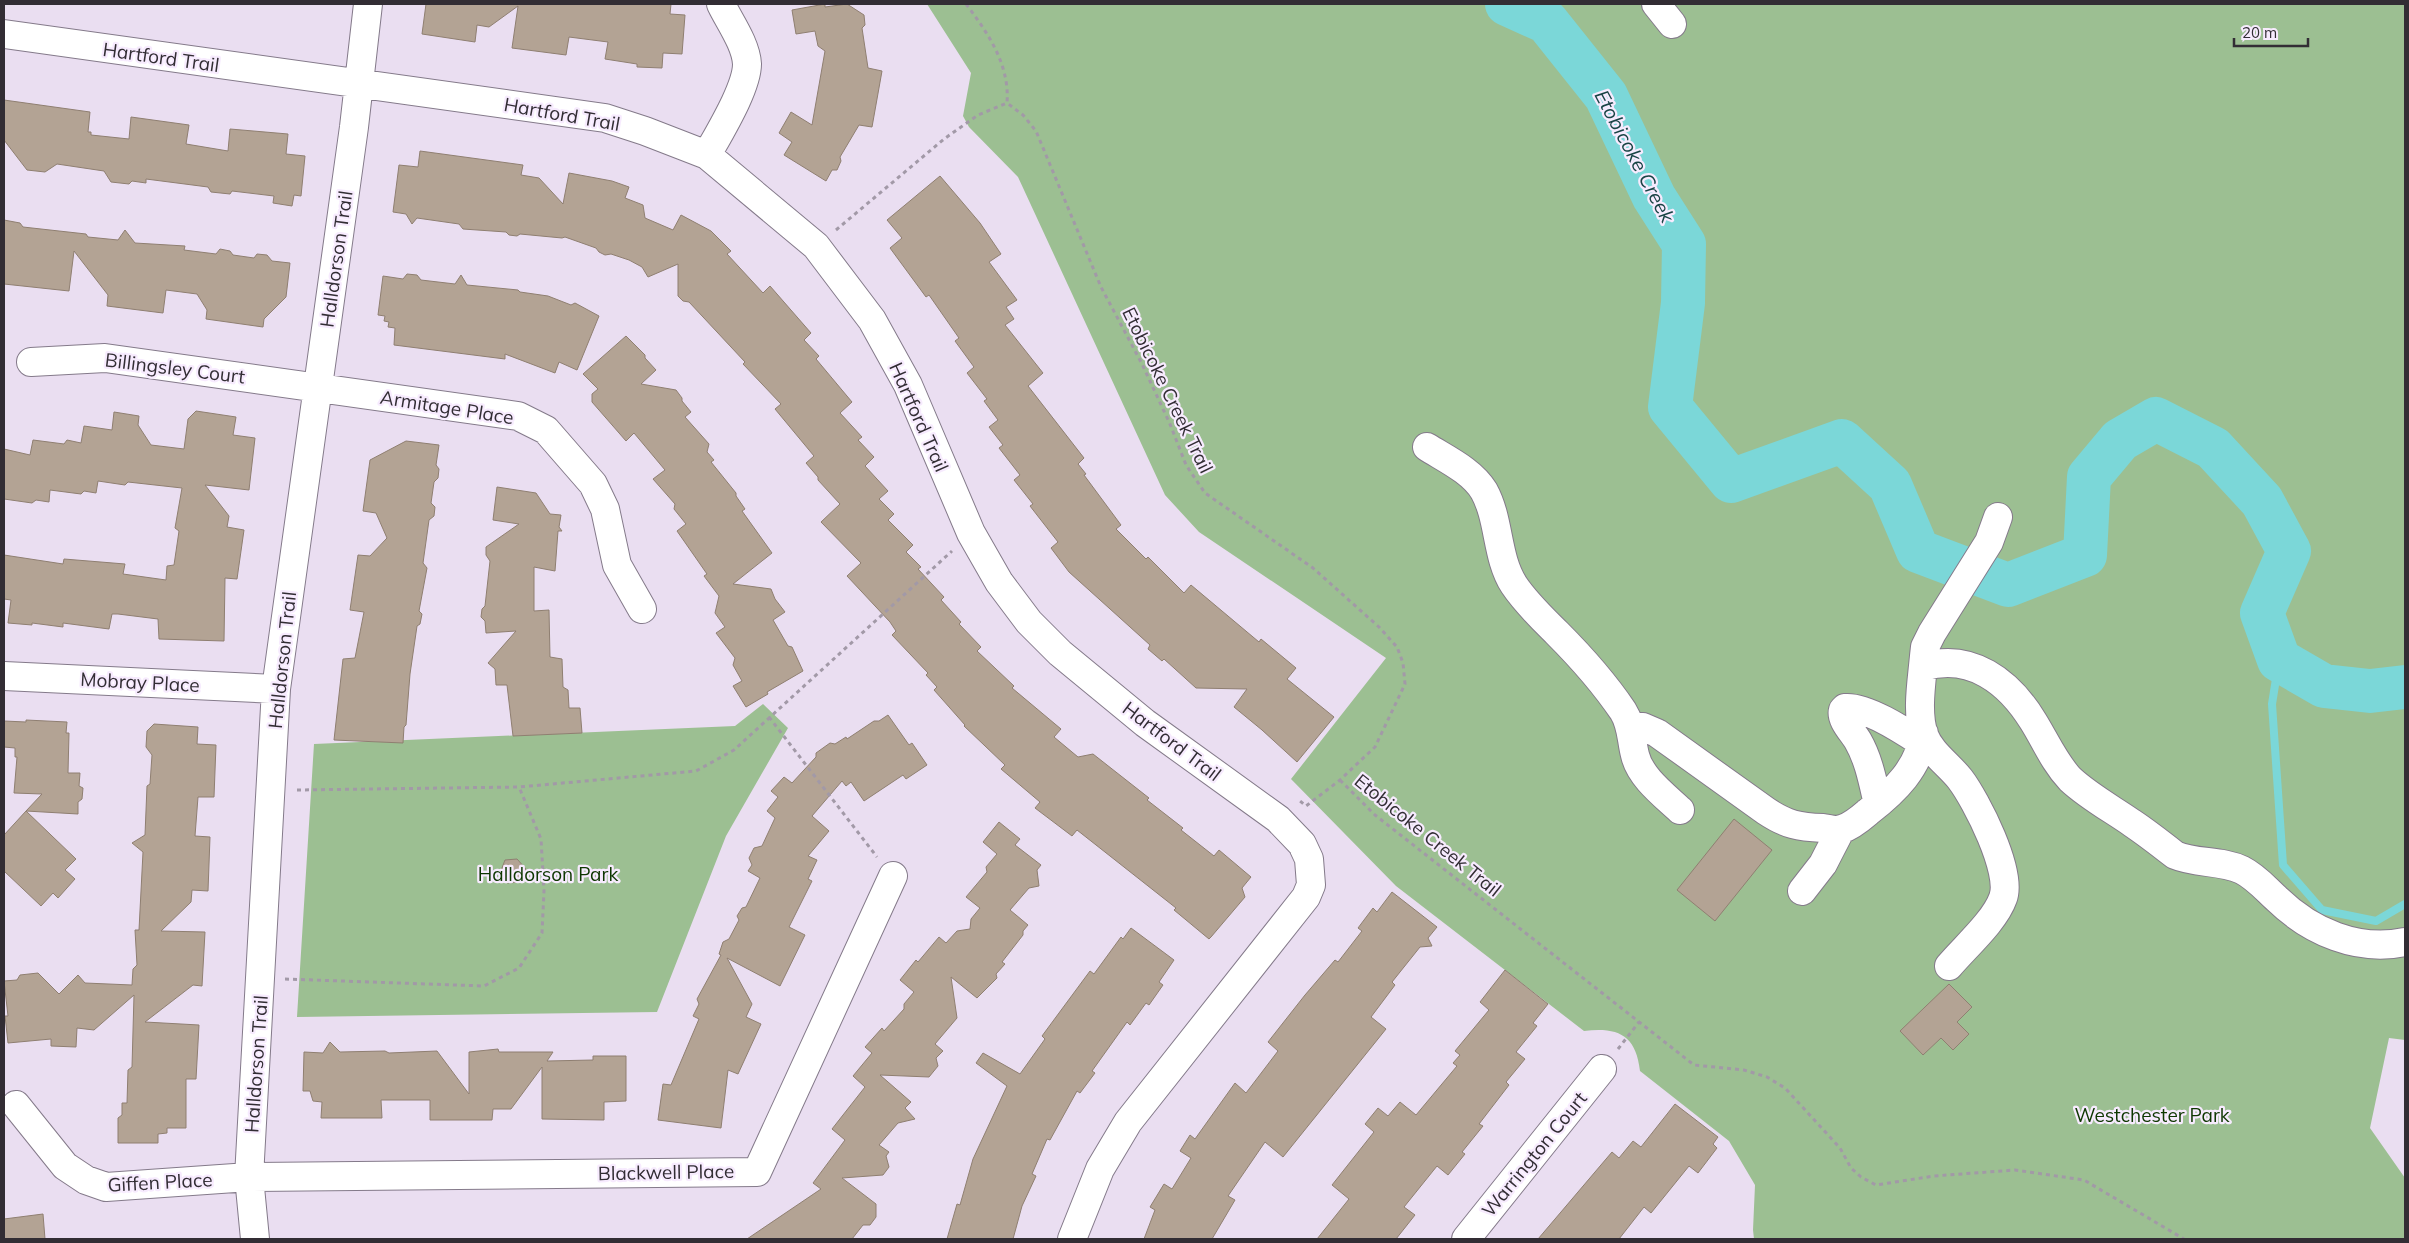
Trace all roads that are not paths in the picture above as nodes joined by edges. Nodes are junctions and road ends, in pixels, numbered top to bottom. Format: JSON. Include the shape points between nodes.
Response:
{"nodes":[{"id":1,"x":368,"y":4,"type":"edge"},
{"id":2,"x":721,"y":4,"type":"edge"},
{"id":3,"x":1656,"y":4,"type":"edge"},
{"id":4,"x":1672,"y":24,"type":"dead end"},
{"id":5,"x":4,"y":34,"type":"edge"},
{"id":6,"x":360,"y":86,"type":"junction"},
{"id":7,"x":707,"y":155,"type":"junction"},
{"id":8,"x":31,"y":362,"type":"dead end"},
{"id":9,"x":319,"y":388,"type":"junction"},
{"id":10,"x":1427,"y":447,"type":"dead end"},
{"id":11,"x":1994,"y":530,"type":"dead end"},
{"id":12,"x":642,"y":609,"type":"dead end"},
{"id":13,"x":1923,"y":667,"type":"junction"},
{"id":14,"x":4,"y":676,"type":"edge"},
{"id":15,"x":276,"y":689,"type":"junction"},
{"id":16,"x":1630,"y":726,"type":"junction"},
{"id":17,"x":1923,"y":738,"type":"junction"},
{"id":18,"x":1878,"y":804,"type":"junction"},
{"id":19,"x":1680,"y":810,"type":"dead end"},
{"id":20,"x":1841,"y":829,"type":"junction"},
{"id":21,"x":893,"y":876,"type":"road end"},
{"id":22,"x":1802,"y":891,"type":"dead end"},
{"id":23,"x":2405,"y":942,"type":"edge"},
{"id":24,"x":1948,"y":966,"type":"dead end"},
{"id":25,"x":1602,"y":1069,"type":"road end"},
{"id":26,"x":16,"y":1105,"type":"dead end"},
{"id":27,"x":249,"y":1177,"type":"junction"},
{"id":28,"x":255,"y":1239,"type":"edge"},
{"id":29,"x":1072,"y":1239,"type":"edge"},
{"id":30,"x":1466,"y":1239,"type":"edge"}],
"edges":[{"from":1,"to":6,"type":"street","name":"Halldorson Trail"},
{"from":2,"to":7,"type":"street","via":[[744,49],[747,63],[745,79]]},
{"from":3,"to":4,"type":"street"},
{"from":5,"to":6,"type":"street","name":"Hartford Trail"},
{"from":6,"to":7,"type":"street","name":"Hartford Trail","via":[[605,118]]},
{"from":6,"to":9,"type":"street","name":"Halldorson Trail"},
{"from":7,"to":29,"type":"street","name":"Hartford Trail","via":[[816,246],[872,320],[908,385],[971,533],[999,582],[1029,622],[1060,654],[1145,723],[1278,819],[1302,844],[1308,859],[1311,885],[1306,897],[1128,1122],[1100,1168]]},
{"from":8,"to":9,"type":"street","name":"Billingsley Court","via":[[105,358]]},
{"from":9,"to":12,"type":"street","name":"Armitage Place","via":[[518,416],[546,430],[593,484],[605,510],[617,565]]},
{"from":9,"to":15,"type":"street","name":"Halldorson Trail"},
{"from":10,"to":16,"type":"street","via":[[1480,486],[1513,584],[1587,666],[1624,713]]},
{"from":11,"to":13,"type":"street","via":[[1925,647]]},
{"from":13,"to":17,"type":"street"},
{"from":13,"to":23,"type":"street","via":[[1944,662],[1972,667],[2005,686],[2025,708],[2071,780],[2175,855],[2242,870],[2304,921],[2331,935],[2371,945]]},
{"from":14,"to":15,"type":"street","name":"Mobray Place"},
{"from":15,"to":27,"type":"street","name":"Halldorson Trail"},
{"from":16,"to":19,"type":"street","via":[[1635,755],[1642,769],[1656,788]]},
{"from":16,"to":20,"type":"street","via":[[1658,733],[1784,822],[1797,827]]},
{"from":17,"to":18,"type":"street","via":[[1912,767]]},
{"from":17,"to":18,"type":"street","via":[[1852,708],[1843,710],[1844,719],[1860,744],[1868,765]]},
{"from":17,"to":24,"type":"street","via":[[1955,773],[1976,804],[2005,882],[2004,896],[1998,909]]},
{"from":18,"to":20,"type":"street"},
{"from":20,"to":22,"type":"street","via":[[1823,864]]},
{"from":21,"to":27,"type":"street","name":"Blackwell Place","via":[[757,1172]]},
{"from":25,"to":30,"type":"street","name":"Warrington Court"},
{"from":26,"to":27,"type":"street","name":"Giffen Place","via":[[64,1166],[86,1180],[106,1187]]},
{"from":27,"to":28,"type":"street","name":"Halldorson Trail"}]}
